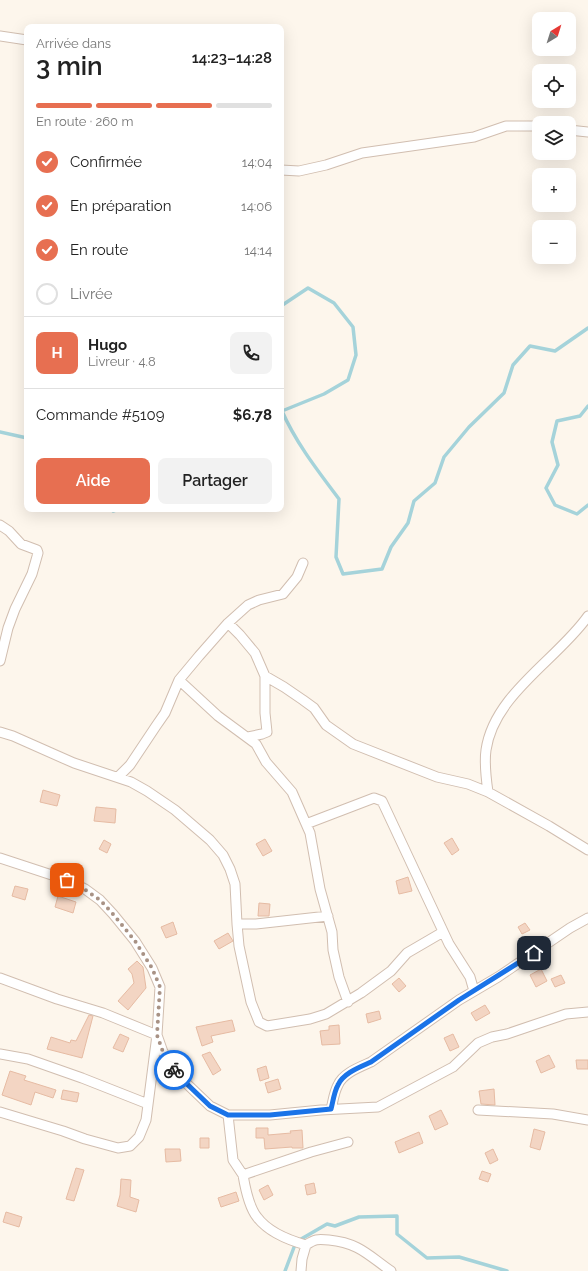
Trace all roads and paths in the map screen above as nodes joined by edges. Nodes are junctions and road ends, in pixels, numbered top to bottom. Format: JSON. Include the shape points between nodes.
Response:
{"nodes":[{"id":1,"x":0,"y":36,"type":"edge"},
{"id":2,"x":24,"y":40,"type":"edge"},
{"id":3,"x":532,"y":126,"type":"edge"},
{"id":4,"x":576,"y":131,"type":"edge"},
{"id":5,"x":588,"y":132,"type":"edge"},
{"id":6,"x":284,"y":170,"type":"edge"},
{"id":7,"x":0,"y":525,"type":"edge"},
{"id":8,"x":303,"y":563,"type":"dead end"},
{"id":9,"x":588,"y":616,"type":"edge"},
{"id":10,"x":228,"y":623,"type":"junction"},
{"id":11,"x":0,"y":661,"type":"edge"},
{"id":12,"x":265,"y":676,"type":"junction"},
{"id":13,"x":179,"y":680,"type":"junction"},
{"id":14,"x":0,"y":732,"type":"edge"},
{"id":15,"x":248,"y":737,"type":"junction"},
{"id":16,"x":118,"y":777,"type":"junction"},
{"id":17,"x":488,"y":792,"type":"junction"},
{"id":18,"x":306,"y":824,"type":"junction"},
{"id":19,"x":588,"y":850,"type":"edge"},
{"id":20,"x":0,"y":858,"type":"edge"},
{"id":21,"x":328,"y":916,"type":"junction"},
{"id":22,"x":588,"y":918,"type":"edge"},
{"id":23,"x":237,"y":924,"type":"junction"},
{"id":24,"x":443,"y":932,"type":"junction"},
{"id":25,"x":0,"y":978,"type":"edge"},
{"id":26,"x":474,"y":991,"type":"junction"},
{"id":27,"x":348,"y":1002,"type":"junction"},
{"id":28,"x":588,"y":1012,"type":"edge"},
{"id":29,"x":157,"y":1035,"type":"junction"},
{"id":30,"x":0,"y":1054,"type":"edge"},
{"id":31,"x":148,"y":1104,"type":"junction"},
{"id":32,"x":331,"y":1109,"type":"junction"},
{"id":33,"x":478,"y":1110,"type":"dead end"},
{"id":34,"x":0,"y":1112,"type":"edge"},
{"id":35,"x":228,"y":1115,"type":"junction"},
{"id":36,"x":588,"y":1120,"type":"edge"},
{"id":37,"x":348,"y":1142,"type":"dead end"},
{"id":38,"x":243,"y":1175,"type":"junction"},
{"id":39,"x":306,"y":1245,"type":"junction"},
{"id":40,"x":301,"y":1271,"type":"edge"},
{"id":41,"x":391,"y":1271,"type":"edge"}],
"edges":[{"from":1,"to":2,"type":"street"},
{"from":3,"to":6,"type":"street","via":[[506,126],[474,137],[362,153],[299,171]]},
{"from":4,"to":5,"type":"street"},
{"from":7,"to":11,"type":"street","via":[[21,544],[37,550],[38,553],[32,574],[8,628]]},
{"from":8,"to":10,"type":"street","via":[[297,577],[283,594],[248,605]]},
{"from":9,"to":17,"type":"street","via":[[562,647],[514,694],[496,720],[486,749]]},
{"from":10,"to":12,"type":"street","via":[[255,653]]},
{"from":10,"to":13,"type":"street"},
{"from":12,"to":15,"type":"street","via":[[264,713],[267,732]]},
{"from":12,"to":17,"type":"street","via":[[314,708],[326,725],[353,744],[437,777],[468,784]]},
{"from":13,"to":15,"type":"street","via":[[229,726]]},
{"from":13,"to":16,"type":"street","via":[[162,717],[130,765]]},
{"from":14,"to":16,"type":"street","via":[[74,763]]},
{"from":15,"to":18,"type":"street","via":[[292,792]]},
{"from":16,"to":23,"type":"street","via":[[147,791],[175,810],[210,840],[223,855],[235,884]]},
{"from":17,"to":19,"type":"street"},
{"from":18,"to":21,"type":"street"},
{"from":18,"to":24,"type":"street","via":[[374,798],[382,801]]},
{"from":20,"to":29,"type":"street","via":[[67,880],[100,900],[113,914],[143,952],[160,987]]},
{"from":21,"to":23,"type":"street"},
{"from":21,"to":27,"type":"street","via":[[339,977]]},
{"from":22,"to":26,"type":"street"},
{"from":23,"to":27,"type":"street","via":[[239,946],[259,1022],[267,1026],[310,1019]]},
{"from":24,"to":26,"type":"street","via":[[470,977]]},
{"from":24,"to":27,"type":"street","via":[[407,953],[391,971]]},
{"from":25,"to":29,"type":"street","via":[[103,1013]]},
{"from":26,"to":32,"type":"street","via":[[371,1062],[346,1076],[338,1084]]},
{"from":28,"to":32,"type":"street","via":[[566,1014],[492,1037],[478,1044],[453,1067],[378,1107]]},
{"from":29,"to":31,"type":"street"},
{"from":29,"to":35,"type":"street","via":[[163,1052],[187,1084],[210,1106]]},
{"from":30,"to":31,"type":"street","via":[[28,1058]]},
{"from":31,"to":34,"type":"street","via":[[146,1120],[138,1137],[130,1146],[118,1148]]},
{"from":32,"to":35,"type":"street","via":[[270,1115]]},
{"from":33,"to":36,"type":"street","via":[[553,1114]]},
{"from":35,"to":38,"type":"street","via":[[234,1160]]},
{"from":37,"to":38,"type":"street"},
{"from":38,"to":39,"type":"street","via":[[256,1217],[286,1239]]},
{"from":39,"to":40,"type":"street"},
{"from":39,"to":41,"type":"street","via":[[315,1239],[354,1245]]}]}
